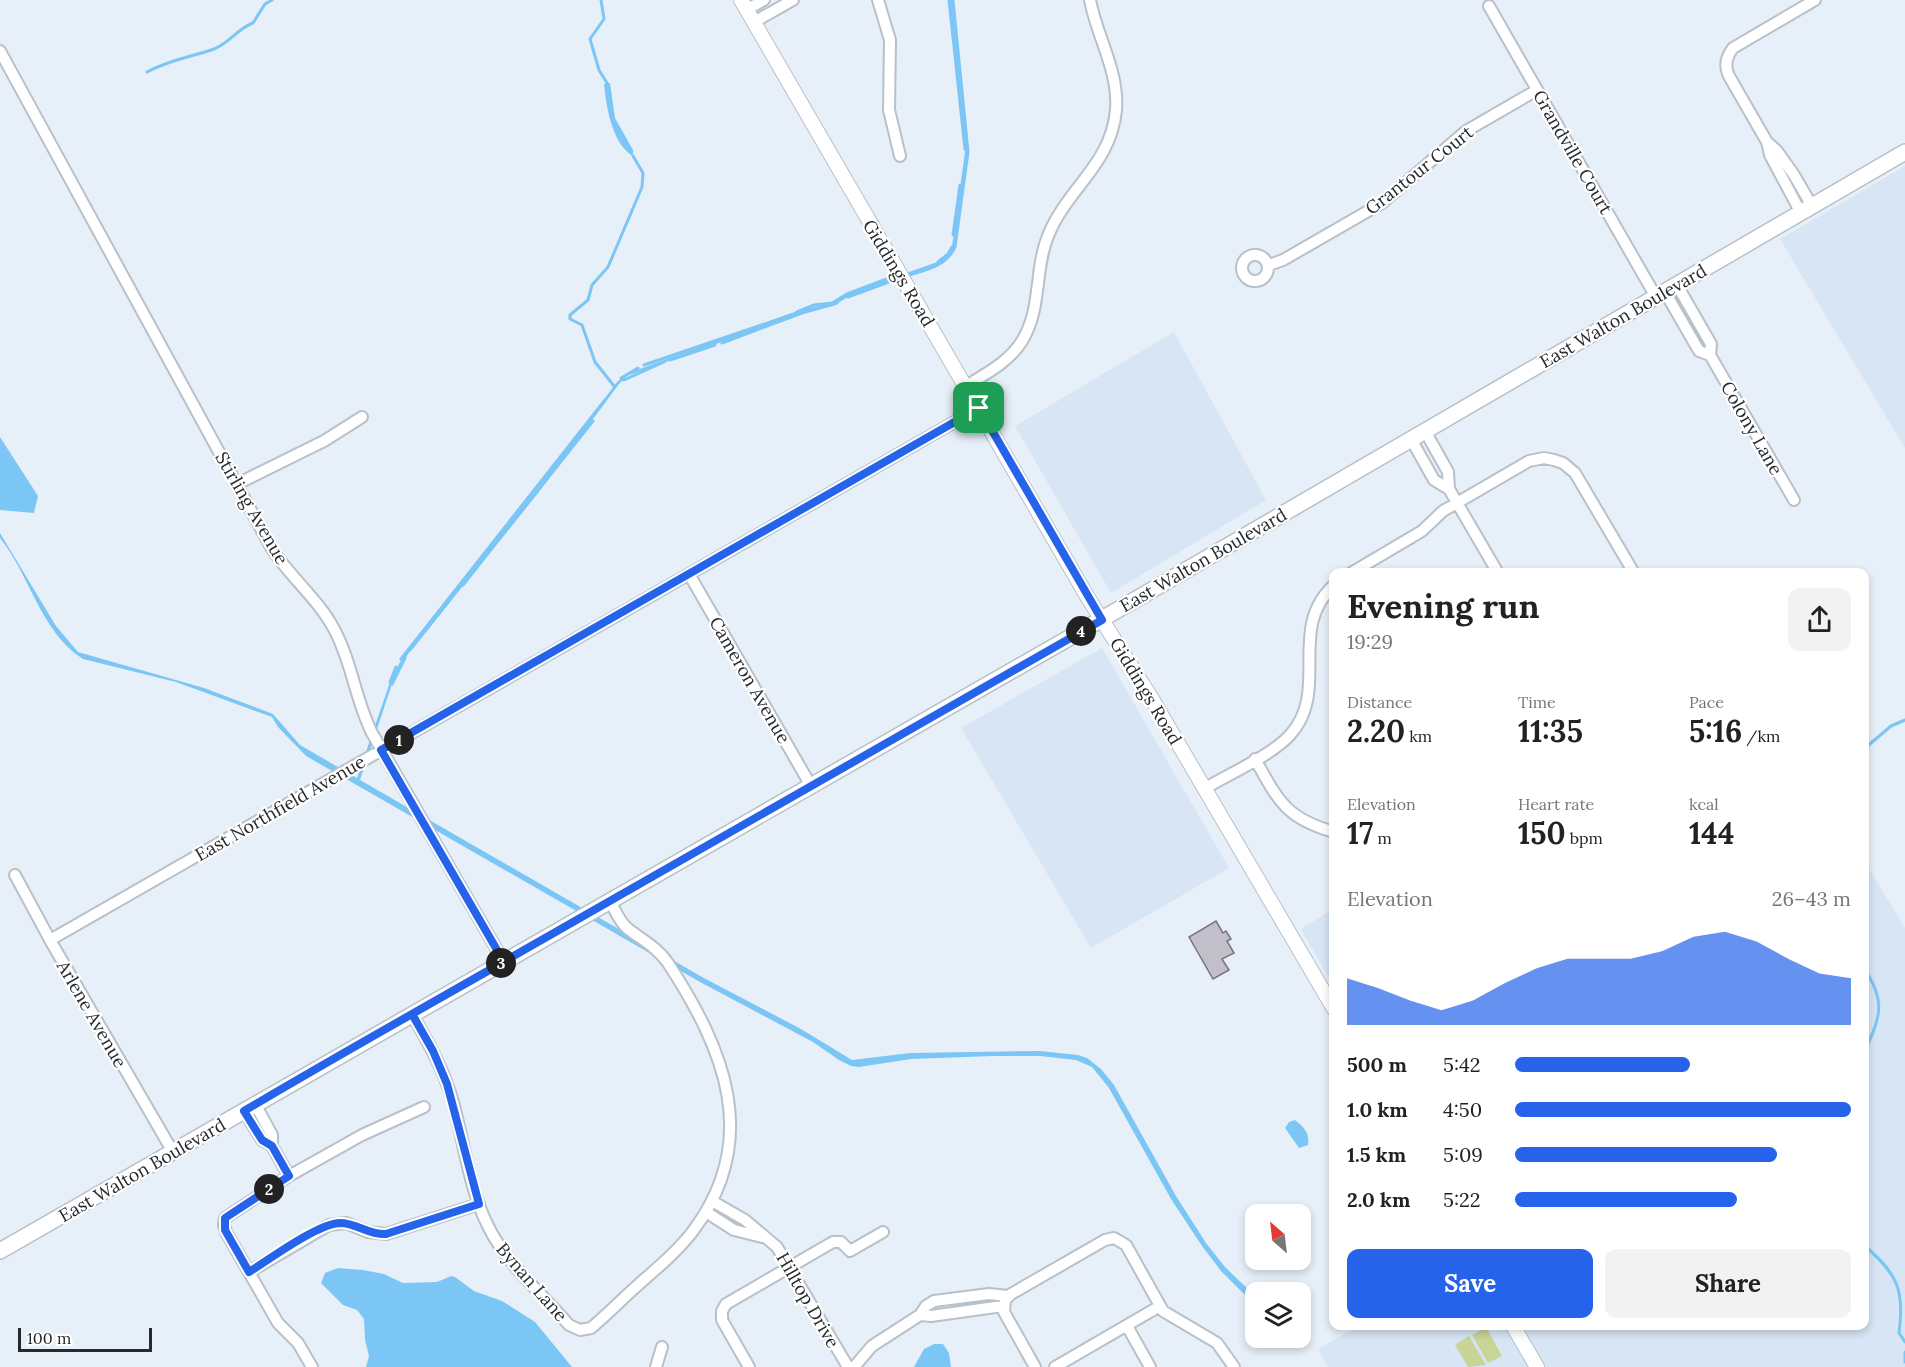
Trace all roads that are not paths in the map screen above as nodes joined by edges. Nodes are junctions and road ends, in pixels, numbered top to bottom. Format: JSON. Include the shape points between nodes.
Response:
{"nodes":[{"id":1,"x":764,"y":0,"type":"edge"},
{"id":2,"x":793,"y":0,"type":"edge"},
{"id":3,"x":878,"y":0,"type":"edge"},
{"id":4,"x":1089,"y":0,"type":"edge"},
{"id":5,"x":1815,"y":0,"type":"edge"},
{"id":6,"x":744,"y":5,"type":"edge"},
{"id":7,"x":1489,"y":6,"type":"dead end"},
{"id":8,"x":754,"y":22,"type":"junction"},
{"id":9,"x":0,"y":51,"type":"edge"},
{"id":10,"x":1537,"y":90,"type":"junction"},
{"id":11,"x":1905,"y":152,"type":"edge"},
{"id":12,"x":900,"y":156,"type":"dead end"},
{"id":13,"x":1806,"y":209,"type":"junction"},
{"id":14,"x":1269,"y":265,"type":"dead end"},
{"id":15,"x":1666,"y":291,"type":"junction"},
{"id":16,"x":966,"y":386,"type":"junction"},
{"id":17,"x":979,"y":408,"type":"junction"},
{"id":18,"x":362,"y":417,"type":"dead end"},
{"id":19,"x":1425,"y":431,"type":"junction"},
{"id":20,"x":1411,"y":439,"type":"junction"},
{"id":21,"x":237,"y":484,"type":"junction"},
{"id":22,"x":1449,"y":489,"type":"junction"},
{"id":23,"x":1794,"y":500,"type":"dead end"},
{"id":24,"x":1457,"y":502,"type":"junction"},
{"id":25,"x":1359,"y":568,"type":"edge"},
{"id":26,"x":1495,"y":568,"type":"edge"},
{"id":27,"x":1631,"y":568,"type":"edge"},
{"id":28,"x":689,"y":574,"type":"junction"},
{"id":29,"x":1329,"y":591,"type":"edge"},
{"id":30,"x":1102,"y":620,"type":"junction"},
{"id":31,"x":381,"y":750,"type":"junction"},
{"id":32,"x":1255,"y":759,"type":"junction"},
{"id":33,"x":812,"y":786,"type":"junction"},
{"id":34,"x":1204,"y":789,"type":"junction"},
{"id":35,"x":1329,"y":830,"type":"edge"},
{"id":36,"x":15,"y":875,"type":"dead end"},
{"id":37,"x":610,"y":901,"type":"junction"},
{"id":38,"x":50,"y":940,"type":"junction"},
{"id":39,"x":504,"y":962,"type":"junction"},
{"id":40,"x":1329,"y":1002,"type":"edge"},
{"id":41,"x":412,"y":1014,"type":"junction"},
{"id":42,"x":424,"y":1107,"type":"dead end"},
{"id":43,"x":250,"y":1108,"type":"junction"},
{"id":44,"x":172,"y":1152,"type":"junction"},
{"id":45,"x":289,"y":1176,"type":"junction"},
{"id":46,"x":711,"y":1201,"type":"junction"},
{"id":47,"x":479,"y":1204,"type":"junction"},
{"id":48,"x":706,"y":1212,"type":"junction"},
{"id":49,"x":883,"y":1232,"type":"dead end"},
{"id":50,"x":764,"y":1238,"type":"junction"},
{"id":51,"x":0,"y":1251,"type":"edge"},
{"id":52,"x":790,"y":1267,"type":"junction"},
{"id":53,"x":249,"y":1272,"type":"junction"},
{"id":54,"x":1006,"y":1301,"type":"junction"},
{"id":55,"x":1160,"y":1306,"type":"junction"},
{"id":56,"x":1127,"y":1326,"type":"junction"},
{"id":57,"x":1515,"y":1330,"type":"edge"},
{"id":58,"x":662,"y":1347,"type":"dead end"},
{"id":59,"x":312,"y":1367,"type":"edge"},
{"id":60,"x":656,"y":1367,"type":"edge"},
{"id":61,"x":749,"y":1367,"type":"edge"},
{"id":62,"x":848,"y":1367,"type":"edge"},
{"id":63,"x":854,"y":1367,"type":"edge"},
{"id":64,"x":1035,"y":1367,"type":"edge"},
{"id":65,"x":1055,"y":1367,"type":"edge"},
{"id":66,"x":1150,"y":1367,"type":"edge"},
{"id":67,"x":1234,"y":1367,"type":"edge"},
{"id":68,"x":1537,"y":1367,"type":"edge"}],
"edges":[{"from":1,"to":6,"type":"street"},
{"from":2,"to":8,"type":"street"},
{"from":3,"to":12,"type":"street","via":[[890,40],[889,110]]},
{"from":4,"to":16,"type":"street","via":[[1114,80],[1116,106],[1110,138],[1100,160],[1049,232],[1033,315],[1025,335],[1008,358]]},
{"from":5,"to":13,"type":"street","via":[[1737,45],[1727,58],[1728,73],[1767,142],[1770,155]]},
{"from":6,"to":8,"type":"street","name":"Giddings Road"},
{"from":7,"to":10,"type":"street","name":"Grandville Court"},
{"from":8,"to":16,"type":"street","name":"Giddings Road"},
{"from":9,"to":21,"type":"street","name":"Stirling Avenue"},
{"from":10,"to":14,"type":"street","name":"Grantour Court","via":[[1466,131],[1382,203],[1283,261]]},
{"from":10,"to":15,"type":"street","name":"Grandville Court"},
{"from":11,"to":13,"type":"main road","name":"East Walton Boulevard"},
{"from":13,"to":15,"type":"main road","name":"East Walton Boulevard"},
{"from":15,"to":19,"type":"main road","name":"East Walton Boulevard"},
{"from":15,"to":23,"type":"street","name":"Colony Lane","via":[[1699,351],[1710,355]]},
{"from":16,"to":17,"type":"street","name":"Giddings Road"},
{"from":17,"to":28,"type":"street","name":"East Northfield Avenue"},
{"from":17,"to":30,"type":"street","name":"Giddings Road"},
{"from":18,"to":21,"type":"street","via":[[324,441]]},
{"from":19,"to":20,"type":"main road","name":"East Walton Boulevard"},
{"from":19,"to":22,"type":"street","via":[[1449,472]]},
{"from":20,"to":22,"type":"street","via":[[1434,480]]},
{"from":20,"to":30,"type":"main road","name":"East Walton Boulevard"},
{"from":21,"to":31,"type":"street","name":"Stirling Avenue","via":[[278,557],[335,630],[364,716]]},
{"from":22,"to":24,"type":"street"},
{"from":24,"to":25,"type":"street","via":[[1422,531]]},
{"from":24,"to":26,"type":"street"},
{"from":24,"to":27,"type":"street","via":[[1529,461],[1559,461],[1579,478]]},
{"from":28,"to":31,"type":"street","name":"East Northfield Avenue"},
{"from":28,"to":33,"type":"street","name":"Cameron Avenue"},
{"from":29,"to":32,"type":"street","via":[[1310,625],[1310,690],[1302,718],[1286,739]]},
{"from":30,"to":33,"type":"main road","name":"East Walton Boulevard"},
{"from":30,"to":34,"type":"street","name":"Giddings Road"},
{"from":31,"to":38,"type":"street","name":"East Northfield Avenue"},
{"from":31,"to":39,"type":"street","name":"Stirling Avenue"},
{"from":32,"to":34,"type":"street"},
{"from":32,"to":35,"type":"street","via":[[1284,807]]},
{"from":33,"to":37,"type":"main road","name":"East Walton Boulevard"},
{"from":34,"to":40,"type":"street","name":"Giddings Road"},
{"from":36,"to":38,"type":"street","name":"Arlene Avenue"},
{"from":37,"to":39,"type":"main road","name":"East Walton Boulevard"},
{"from":37,"to":46,"type":"street","via":[[624,924],[666,959],[721,1062],[729,1100],[730,1132],[724,1169]]},
{"from":38,"to":44,"type":"street","name":"Arlene Avenue"},
{"from":39,"to":41,"type":"main road","name":"East Walton Boulevard"},
{"from":41,"to":43,"type":"main road","name":"East Walton Boulevard"},
{"from":41,"to":47,"type":"street","name":"Bynan Lane","via":[[447,1084]]},
{"from":42,"to":45,"type":"street","via":[[362,1135]]},
{"from":43,"to":44,"type":"main road","name":"East Walton Boulevard"},
{"from":43,"to":45,"type":"street","via":[[262,1140],[272,1146]]},
{"from":44,"to":51,"type":"main road","name":"East Walton Boulevard"},
{"from":45,"to":53,"type":"street","via":[[225,1218],[225,1230]]},
{"from":46,"to":48,"type":"street"},
{"from":46,"to":50,"type":"street","name":"Hilltop Drive","via":[[745,1220]]},
{"from":47,"to":48,"type":"street","name":"Bynan Lane","via":[[501,1247],[569,1325],[582,1330],[592,1327],[673,1254]]},
{"from":47,"to":53,"type":"street","via":[[386,1234],[373,1234],[346,1223],[329,1225]]},
{"from":48,"to":50,"type":"street","name":"Hilltop Drive","via":[[734,1230]]},
{"from":49,"to":52,"type":"street","via":[[850,1251],[841,1242],[833,1242]]},
{"from":50,"to":52,"type":"street","name":"Hilltop Drive","via":[[777,1247]]},
{"from":52,"to":61,"type":"street","via":[[723,1309],[722,1320]]},
{"from":52,"to":62,"type":"street","name":"Hilltop Drive"},
{"from":53,"to":59,"type":"street","via":[[281,1327],[298,1343]]},
{"from":54,"to":55,"type":"street","via":[[1114,1238],[1126,1245]]},
{"from":54,"to":63,"type":"street","via":[[921,1315],[875,1344]]},
{"from":54,"to":64,"type":"street","via":[[1005,1315]]},
{"from":55,"to":56,"type":"street"},
{"from":55,"to":67,"type":"street","via":[[1165,1313],[1217,1343]]},
{"from":56,"to":65,"type":"street"},
{"from":56,"to":66,"type":"street"},
{"from":57,"to":68,"type":"street"},
{"from":58,"to":60,"type":"street"}]}
